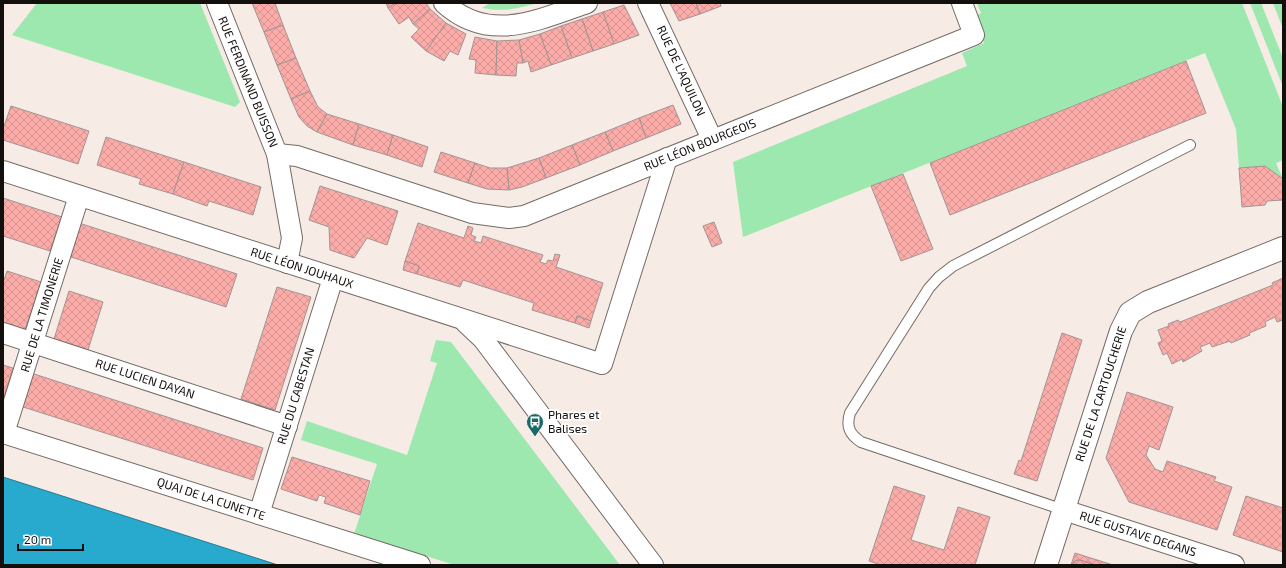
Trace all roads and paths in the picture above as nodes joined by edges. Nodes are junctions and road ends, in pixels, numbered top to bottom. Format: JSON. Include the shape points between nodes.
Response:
{"nodes":[{"id":1,"x":217,"y":3,"type":"edge"},
{"id":2,"x":444,"y":3,"type":"edge"},
{"id":3,"x":587,"y":3,"type":"edge"},
{"id":4,"x":648,"y":3,"type":"edge"},
{"id":5,"x":962,"y":3,"type":"edge"},
{"id":6,"x":712,"y":139,"type":"junction"},
{"id":7,"x":1190,"y":145,"type":"dead end"},
{"id":8,"x":277,"y":154,"type":"junction"},
{"id":9,"x":667,"y":158,"type":"junction"},
{"id":10,"x":3,"y":172,"type":"edge"},
{"id":11,"x":79,"y":196,"type":"junction"},
{"id":12,"x":422,"y":196,"type":"joint"},
{"id":13,"x":1283,"y":248,"type":"edge"},
{"id":14,"x":287,"y":263,"type":"junction"},
{"id":15,"x":333,"y":278,"type":"junction"},
{"id":16,"x":461,"y":319,"type":"junction"},
{"id":17,"x":3,"y":333,"type":"edge"},
{"id":18,"x":33,"y":343,"type":"junction"},
{"id":19,"x":287,"y":426,"type":"junction"},
{"id":20,"x":4,"y":433,"type":"edge"},
{"id":21,"x":1064,"y":510,"type":"junction"},
{"id":22,"x":259,"y":514,"type":"junction"},
{"id":23,"x":420,"y":565,"type":"edge"},
{"id":24,"x":653,"y":565,"type":"edge"},
{"id":25,"x":1046,"y":565,"type":"edge"},
{"id":26,"x":1234,"y":565,"type":"edge"}],
"edges":[{"from":1,"to":8,"type":"street","name":"RUE FERDINAND BUISSON"},
{"from":2,"to":3,"type":"street","via":[[476,23],[509,26],[538,20]]},
{"from":4,"to":6,"type":"street","name":"RUE DE L'AQUILON"},
{"from":5,"to":6,"type":"street","name":"RUE LÉON BOURGEOIS","via":[[974,35]]},
{"from":6,"to":9,"type":"street","name":"RUE LÉON BOURGEOIS"},
{"from":7,"to":21,"type":"lane","via":[[945,271],[929,288],[850,413],[849,429],[861,442]]},
{"from":8,"to":12,"type":"street","name":"RUE FERDINAND BUISSON","via":[[297,156]]},
{"from":8,"to":14,"type":"street","via":[[292,238]]},
{"from":9,"to":12,"type":"street","name":"RUE LÉON BOURGEOIS","via":[[524,216],[485,216]]},
{"from":9,"to":16,"type":"street","name":"RUE LÉON JOUHAUX","via":[[602,364]]},
{"from":10,"to":11,"type":"street","name":"RUE LÉON JOUHAUX"},
{"from":11,"to":14,"type":"street","name":"RUE LÉON JOUHAUX"},
{"from":11,"to":18,"type":"street","name":"RUE DE LA TIMONERIE"},
{"from":13,"to":21,"type":"street","name":"RUE DE LA CARTOUCHERIE","via":[[1148,302],[1130,313],[1121,332]]},
{"from":14,"to":15,"type":"street","name":"RUE LÉON JOUHAUX"},
{"from":15,"to":16,"type":"street","name":"RUE LÉON JOUHAUX"},
{"from":15,"to":19,"type":"street","name":"RUE DU CABESTAN"},
{"from":16,"to":24,"type":"street","via":[[483,339]]},
{"from":17,"to":18,"type":"street","name":"RUE LUCIEN DAYAN"},
{"from":18,"to":19,"type":"street","name":"RUE LUCIEN DAYAN"},
{"from":18,"to":20,"type":"street","name":"RUE DE LA TIMONERIE"},
{"from":19,"to":22,"type":"street","name":"RUE DU CABESTAN"},
{"from":20,"to":22,"type":"street","name":"QUAI DE LA CUNETTE"},
{"from":21,"to":25,"type":"street","name":"RUE DE LA CARTOUCHERIE"},
{"from":21,"to":26,"type":"street","name":"RUE GUSTAVE DEGANS"},
{"from":22,"to":23,"type":"street","name":"QUAI DE LA CUNETTE"}]}
